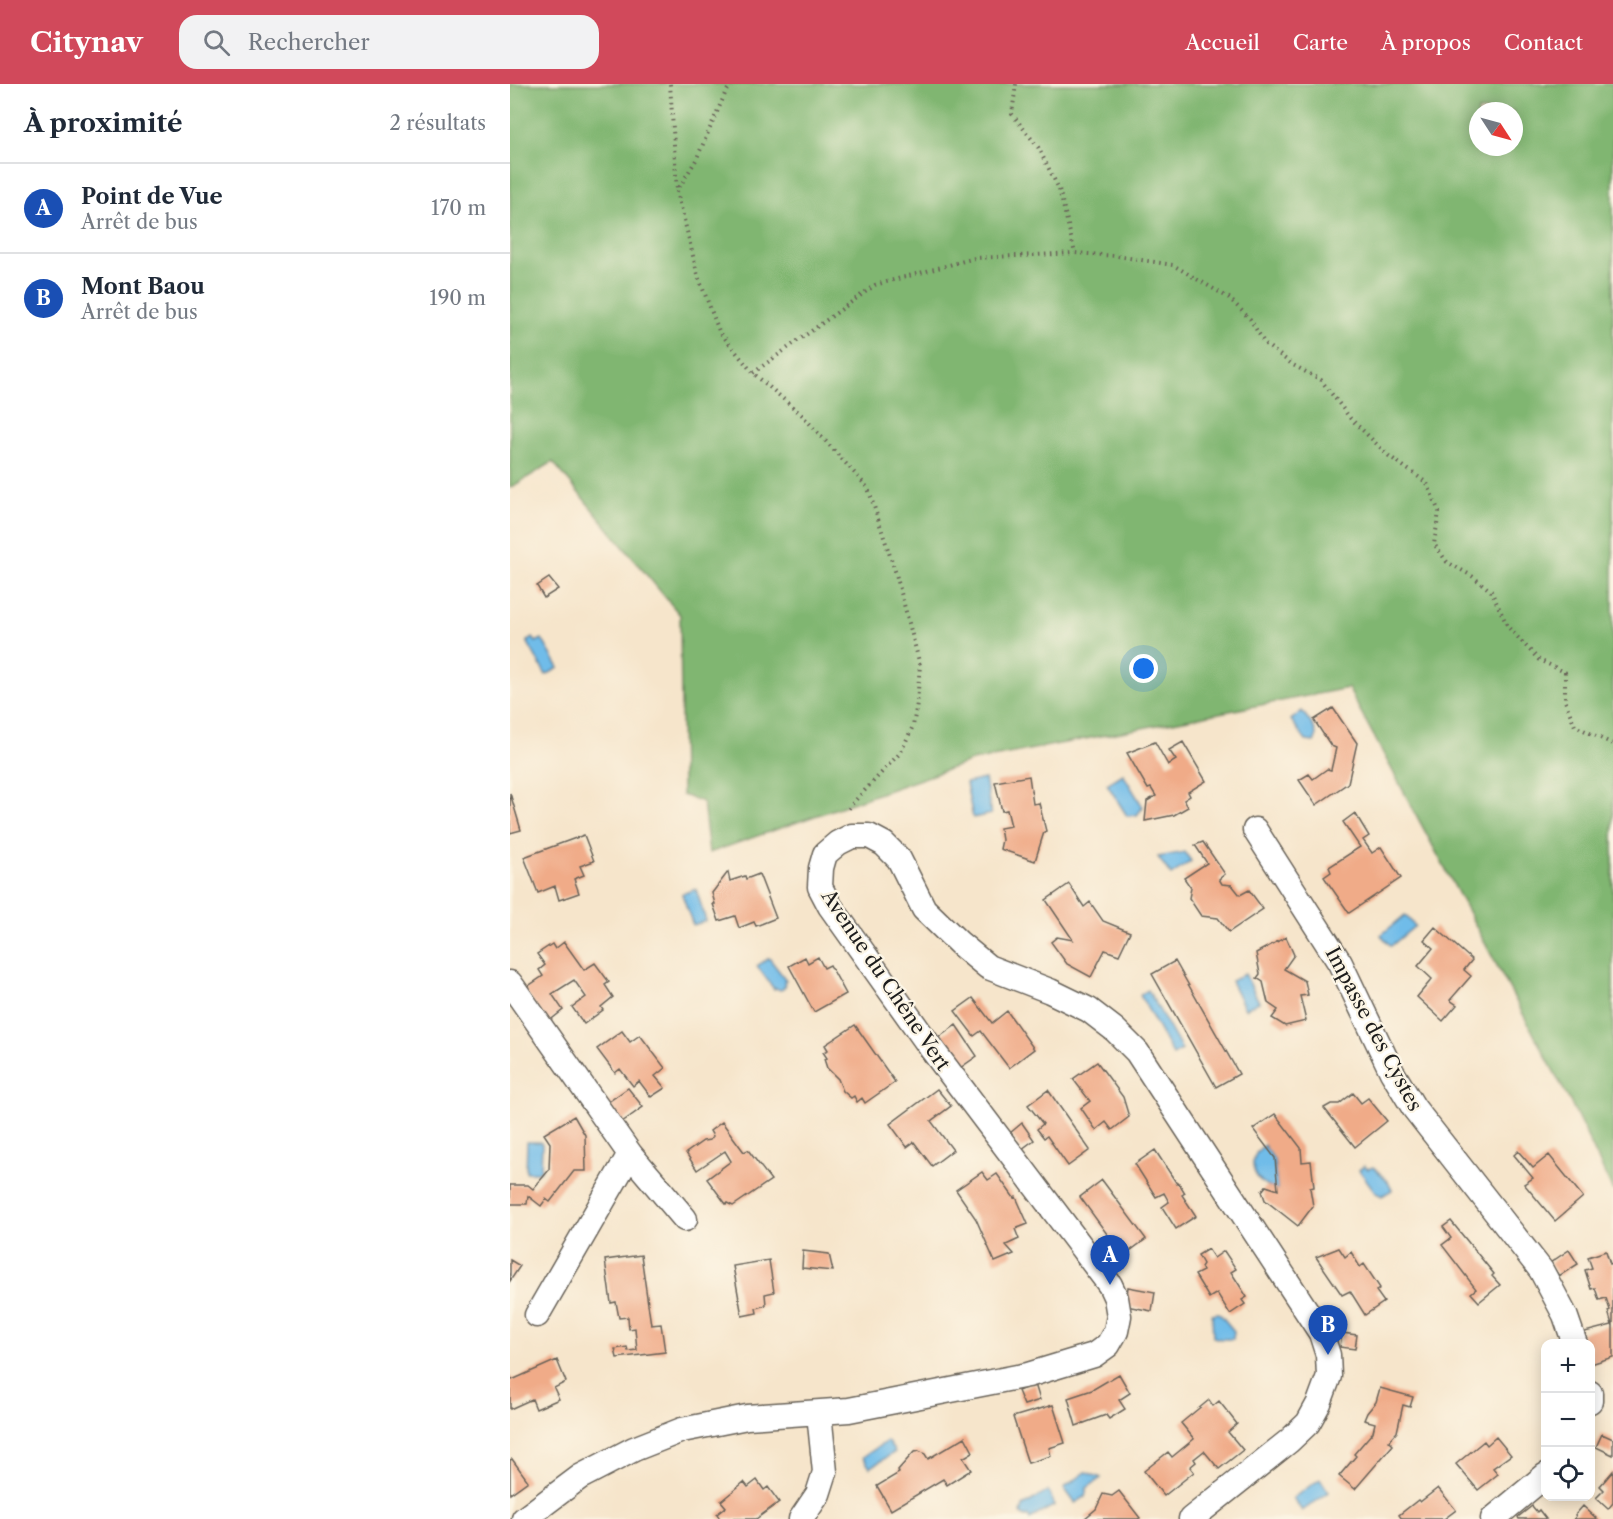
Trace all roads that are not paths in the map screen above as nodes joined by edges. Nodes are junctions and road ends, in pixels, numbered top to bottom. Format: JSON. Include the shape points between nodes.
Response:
{"nodes":[{"id":1,"x":1255,"y":830,"type":"dead end"},
{"id":2,"x":510,"y":983,"type":"edge"},
{"id":3,"x":630,"y":1154,"type":"junction"},
{"id":4,"x":685,"y":1219,"type":"dead end"},
{"id":5,"x":537,"y":1315,"type":"dead end"},
{"id":6,"x":1573,"y":1339,"type":"edge"},
{"id":7,"x":819,"y":1413,"type":"junction"},
{"id":8,"x":1541,"y":1478,"type":"edge"},
{"id":9,"x":524,"y":1519,"type":"edge"},
{"id":10,"x":801,"y":1519,"type":"edge"},
{"id":11,"x":1191,"y":1519,"type":"edge"},
{"id":12,"x":1493,"y":1519,"type":"edge"}],
"edges":[{"from":1,"to":6,"type":"street","name":"Impasse des Cystes","via":[[1340,963],[1392,1072],[1414,1108],[1541,1270]]},
{"from":2,"to":3,"type":"street"},
{"from":3,"to":4,"type":"street"},
{"from":3,"to":5,"type":"street"},
{"from":7,"to":9,"type":"street","name":"Avenue du Chêne Vert","via":[[747,1417],[682,1430],[580,1477]]},
{"from":7,"to":10,"type":"street","via":[[825,1472],[818,1494]]},
{"from":7,"to":11,"type":"street","name":"Avenue du Chêne Vert","via":[[1028,1375],[1094,1355],[1108,1345],[1119,1316],[1110,1285],[931,1048],[820,887],[825,854],[852,836],[869,836],[899,859],[924,909],[959,944],[988,967],[1089,1010],[1137,1052],[1321,1333],[1329,1377],[1308,1423]]},
{"from":8,"to":12,"type":"street"}]}
